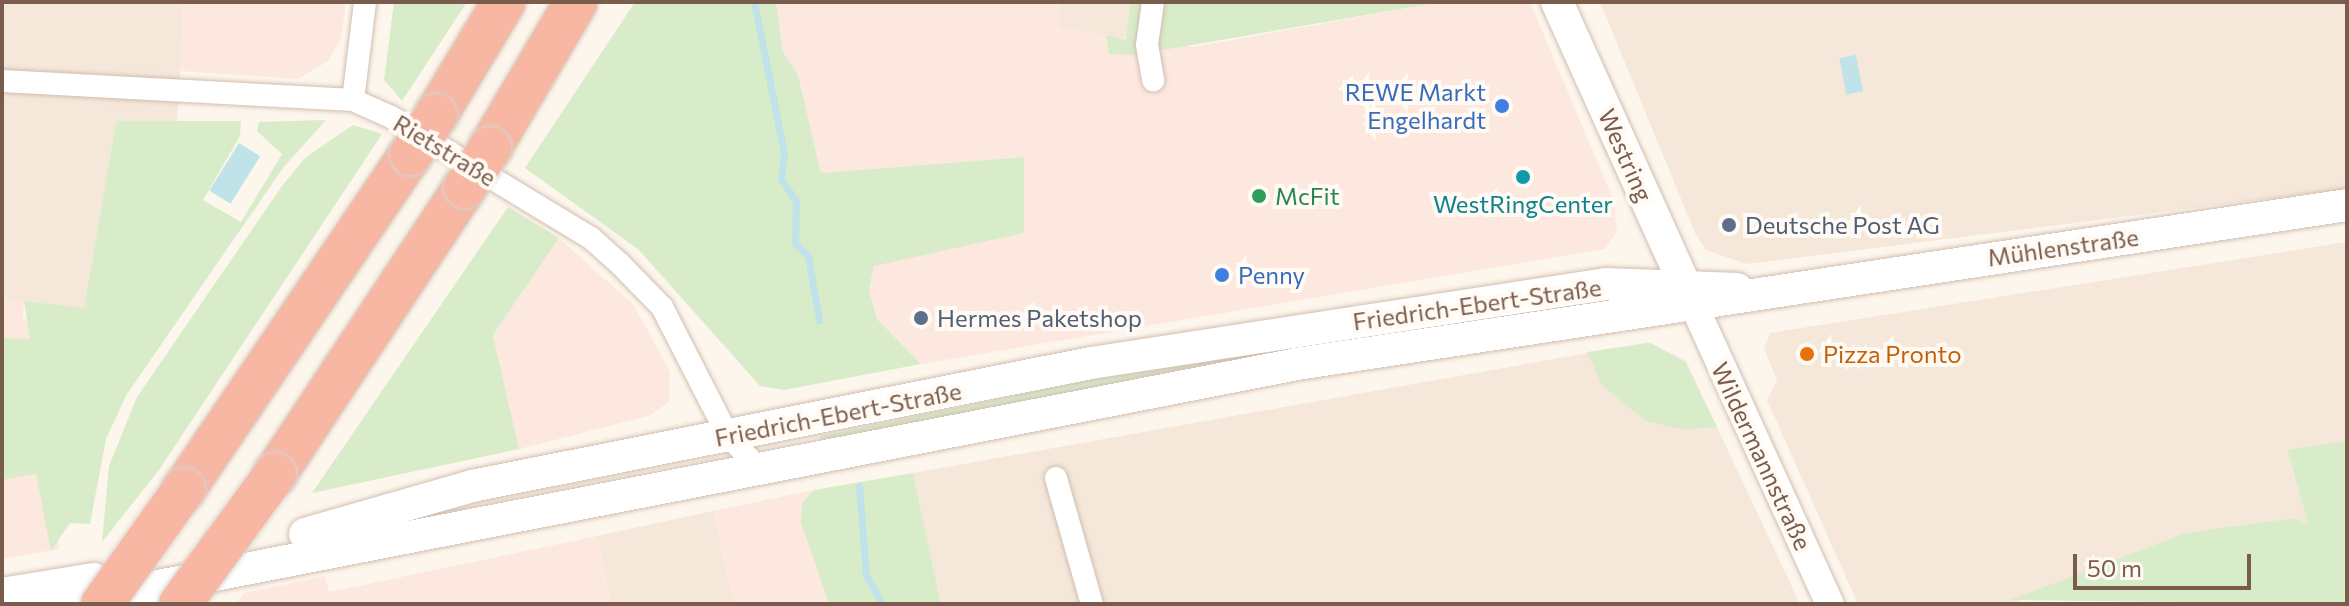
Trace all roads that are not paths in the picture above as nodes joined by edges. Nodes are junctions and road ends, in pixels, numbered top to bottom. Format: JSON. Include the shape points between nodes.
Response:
{"nodes":[{"id":1,"x":365,"y":2,"type":"edge"},
{"id":2,"x":504,"y":2,"type":"edge"},
{"id":3,"x":576,"y":2,"type":"edge"},
{"id":4,"x":1153,"y":2,"type":"edge"},
{"id":5,"x":1557,"y":2,"type":"edge"},
{"id":6,"x":1153,"y":80,"type":"dead end"},
{"id":7,"x":2,"y":81,"type":"edge"},
{"id":8,"x":353,"y":100,"type":"junction"},
{"id":9,"x":2347,"y":205,"type":"edge"},
{"id":10,"x":1690,"y":296,"type":"junction"},
{"id":11,"x":727,"y":434,"type":"junction"},
{"id":12,"x":757,"y":467,"type":"junction"},
{"id":13,"x":1056,"y":478,"type":"dead end"},
{"id":14,"x":2,"y":594,"type":"edge"},
{"id":15,"x":66,"y":604,"type":"edge"},
{"id":16,"x":102,"y":604,"type":"edge"},
{"id":17,"x":180,"y":604,"type":"edge"},
{"id":18,"x":1092,"y":604,"type":"edge"},
{"id":19,"x":1830,"y":604,"type":"edge"}],
"edges":[{"from":1,"to":8,"type":"street"},
{"from":2,"to":16,"type":"highway","bridge":true,"via":[[411,154]]},
{"from":3,"to":17,"type":"highway","bridge":true,"via":[[465,187],[275,474]]},
{"from":4,"to":6,"type":"street","via":[[1147,45]]},
{"from":5,"to":10,"type":"main road","name":"Westring"},
{"from":7,"to":8,"type":"street","name":"Rietstraße"},
{"from":8,"to":11,"type":"street","name":"Rietstraße","via":[[591,238],[619,263],[662,307]]},
{"from":9,"to":10,"type":"main road","name":"Mühlenstraße","via":[[1780,295]]},
{"from":10,"to":11,"type":"main road","name":"Friedrich-Ebert-Straße","via":[[1606,284],[1221,342]]},
{"from":10,"to":12,"type":"main road","name":"Friedrich-Ebert-Straße"},
{"from":10,"to":19,"type":"street","name":"Wildermannstraße"},
{"from":11,"to":12,"type":"street","name":"Rietstraße"},
{"from":11,"to":14,"type":"main road","name":"Friedrich-Ebert-Straße","via":[[472,486],[255,548]]},
{"from":12,"to":15,"type":"main road","name":"Friedrich-Ebert-Straße"},
{"from":13,"to":18,"type":"street"}]}
